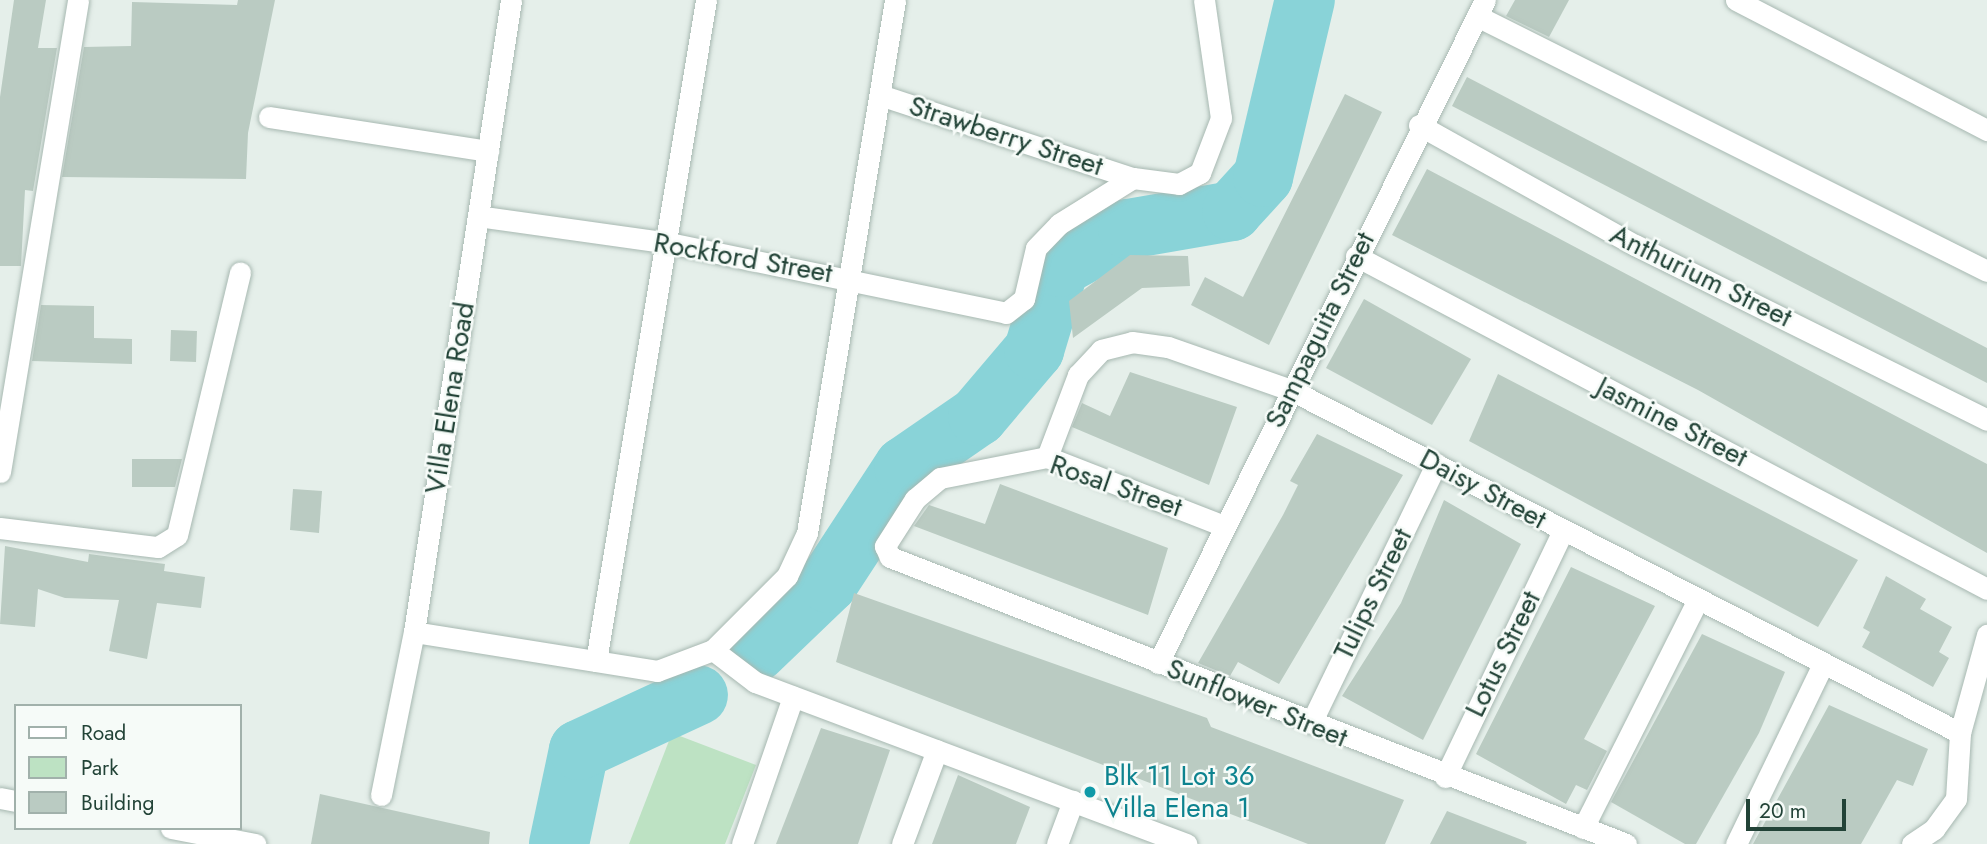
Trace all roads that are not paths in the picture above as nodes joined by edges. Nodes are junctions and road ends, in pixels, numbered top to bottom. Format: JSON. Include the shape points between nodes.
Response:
{"nodes":[{"id":1,"x":78,"y":0,"type":"edge"},
{"id":2,"x":511,"y":0,"type":"edge"},
{"id":3,"x":706,"y":0,"type":"edge"},
{"id":4,"x":895,"y":0,"type":"edge"},
{"id":5,"x":1736,"y":0,"type":"edge"},
{"id":6,"x":1205,"y":3,"type":"edge"},
{"id":7,"x":1481,"y":8,"type":"edge"},
{"id":8,"x":880,"y":94,"type":"junction"},
{"id":9,"x":269,"y":117,"type":"dead end"},
{"id":10,"x":1419,"y":125,"type":"junction"},
{"id":11,"x":1987,"y":130,"type":"edge"},
{"id":12,"x":488,"y":151,"type":"junction"},
{"id":13,"x":1133,"y":178,"type":"junction"},
{"id":14,"x":478,"y":216,"type":"junction"},
{"id":15,"x":668,"y":243,"type":"junction"},
{"id":16,"x":1356,"y":256,"type":"junction"},
{"id":17,"x":1987,"y":271,"type":"edge"},
{"id":18,"x":240,"y":272,"type":"dead end"},
{"id":19,"x":849,"y":277,"type":"junction"},
{"id":20,"x":1291,"y":390,"type":"junction"},
{"id":21,"x":1987,"y":420,"type":"edge"},
{"id":22,"x":1047,"y":457,"type":"junction"},
{"id":23,"x":1436,"y":464,"type":"junction"},
{"id":24,"x":0,"y":471,"type":"edge"},
{"id":25,"x":1224,"y":526,"type":"junction"},
{"id":26,"x":0,"y":528,"type":"edge"},
{"id":27,"x":1563,"y":531,"type":"junction"},
{"id":28,"x":890,"y":557,"type":"joint"},
{"id":29,"x":1987,"y":589,"type":"edge"},
{"id":30,"x":1698,"y":599,"type":"junction"},
{"id":31,"x":414,"y":632,"type":"junction"},
{"id":32,"x":1987,"y":635,"type":"edge"},
{"id":33,"x":720,"y":656,"type":"junction"},
{"id":34,"x":596,"y":661,"type":"junction"},
{"id":35,"x":1158,"y":663,"type":"junction"},
{"id":36,"x":1823,"y":664,"type":"junction"},
{"id":37,"x":793,"y":696,"type":"junction"},
{"id":38,"x":1311,"y":723,"type":"junction"},
{"id":39,"x":1960,"y":733,"type":"junction"},
{"id":40,"x":937,"y":750,"type":"junction"},
{"id":41,"x":1444,"y":778,"type":"junction"},
{"id":42,"x":381,"y":795,"type":"dead end"},
{"id":43,"x":1073,"y":801,"type":"junction"},
{"id":44,"x":1583,"y":828,"type":"junction"},
{"id":45,"x":182,"y":830,"type":"edge"},
{"id":46,"x":255,"y":844,"type":"edge"},
{"id":47,"x":742,"y":844,"type":"edge"},
{"id":48,"x":902,"y":844,"type":"edge"},
{"id":49,"x":1057,"y":844,"type":"edge"},
{"id":50,"x":1187,"y":844,"type":"edge"},
{"id":51,"x":1626,"y":844,"type":"edge"},
{"id":52,"x":1736,"y":844,"type":"edge"},
{"id":53,"x":1912,"y":844,"type":"edge"}],
"edges":[{"from":1,"to":24,"type":"street"},
{"from":2,"to":12,"type":"street","name":"Villa Elena Road"},
{"from":3,"to":15,"type":"street"},
{"from":4,"to":8,"type":"street"},
{"from":5,"to":11,"type":"street"},
{"from":6,"to":13,"type":"street","name":"Strawberry Street","via":[[1221,118],[1200,173],[1179,184]]},
{"from":7,"to":10,"type":"street","name":"Sampaguita Street"},
{"from":7,"to":17,"type":"street"},
{"from":8,"to":13,"type":"street","name":"Strawberry Street"},
{"from":8,"to":19,"type":"street"},
{"from":9,"to":12,"type":"street"},
{"from":10,"to":16,"type":"street","name":"Sampaguita Street"},
{"from":10,"to":21,"type":"street","name":"Anthurium Street","via":[[1635,245]]},
{"from":12,"to":14,"type":"street","name":"Villa Elena Road"},
{"from":13,"to":19,"type":"street","name":"Rockford Street","via":[[1059,224],[1036,248],[1024,299],[1006,313]]},
{"from":14,"to":15,"type":"street","name":"Rockford Street"},
{"from":14,"to":31,"type":"street","name":"Villa Elena Road"},
{"from":15,"to":19,"type":"street","name":"Rockford Street"},
{"from":15,"to":34,"type":"street"},
{"from":16,"to":20,"type":"street","name":"Sampaguita Street"},
{"from":16,"to":29,"type":"street","name":"Jasmine Street"},
{"from":18,"to":26,"type":"street","via":[[177,535],[158,547]]},
{"from":19,"to":33,"type":"street","via":[[800,556]]},
{"from":20,"to":22,"type":"street","name":"Daisy Street","via":[[1168,347],[1132,342],[1101,350],[1078,375]]},
{"from":20,"to":23,"type":"street","name":"Daisy Street"},
{"from":20,"to":25,"type":"street","name":"Sampaguita Street"},
{"from":22,"to":25,"type":"street","name":"Rosal Street"},
{"from":22,"to":28,"type":"street","name":"Rosal Street","via":[[940,478],[888,533]]},
{"from":23,"to":27,"type":"street","name":"Daisy Street"},
{"from":23,"to":38,"type":"street","name":"Tulips Street"},
{"from":25,"to":35,"type":"street","name":"Sampaguita Street"},
{"from":27,"to":30,"type":"street","name":"Daisy Street"},
{"from":27,"to":41,"type":"street","name":"Lotus Street"},
{"from":28,"to":35,"type":"street","name":"Sunflower Street"},
{"from":30,"to":36,"type":"street","name":"Daisy Street"},
{"from":30,"to":44,"type":"street"},
{"from":31,"to":34,"type":"street"},
{"from":31,"to":42,"type":"street","name":"Villa Elena Road"},
{"from":32,"to":39,"type":"street"},
{"from":33,"to":34,"type":"street","via":[[657,671]]},
{"from":33,"to":37,"type":"street","via":[[755,682]]},
{"from":35,"to":38,"type":"street","name":"Sunflower Street"},
{"from":36,"to":39,"type":"street","name":"Daisy Street"},
{"from":36,"to":52,"type":"street"},
{"from":37,"to":40,"type":"street"},
{"from":37,"to":47,"type":"street"},
{"from":38,"to":41,"type":"street","name":"Sunflower Street"},
{"from":39,"to":53,"type":"street","via":[[1956,799],[1934,829]]},
{"from":40,"to":43,"type":"street"},
{"from":40,"to":48,"type":"street"},
{"from":41,"to":44,"type":"street","name":"Sunflower Street"},
{"from":43,"to":49,"type":"street"},
{"from":43,"to":50,"type":"street"},
{"from":44,"to":51,"type":"street","name":"Sunflower Street"},
{"from":45,"to":46,"type":"street"}]}
